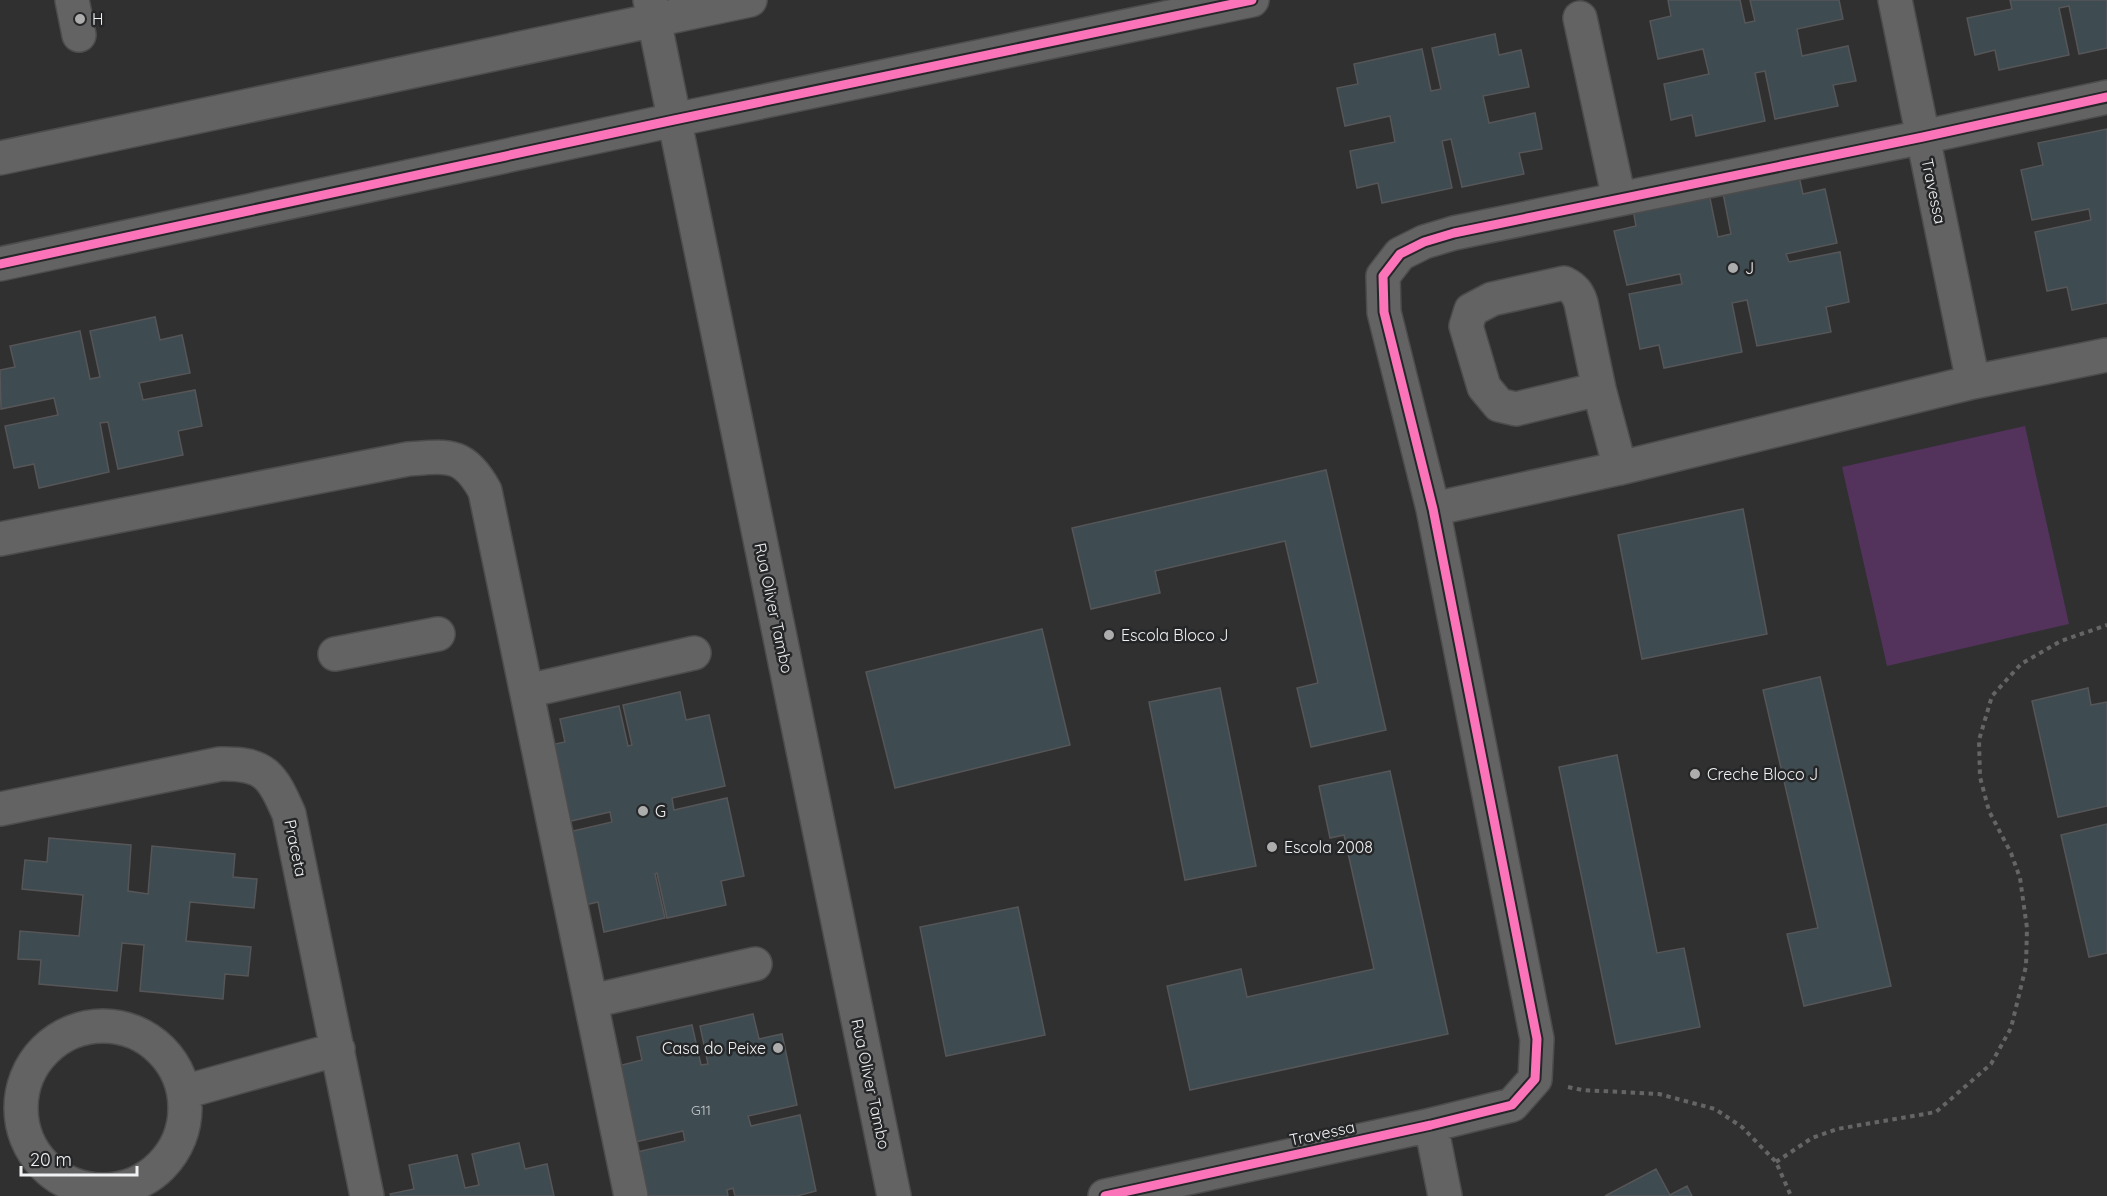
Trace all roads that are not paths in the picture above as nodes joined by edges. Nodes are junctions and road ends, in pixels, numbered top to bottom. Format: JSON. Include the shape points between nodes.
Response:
{"nodes":[{"id":1,"x":72,"y":0,"type":"edge"},
{"id":2,"x":750,"y":0,"type":"edge"},
{"id":3,"x":1252,"y":0,"type":"edge"},
{"id":4,"x":1895,"y":0,"type":"edge"},
{"id":5,"x":652,"y":10,"type":"edge"},
{"id":6,"x":1580,"y":18,"type":"dead end"},
{"id":7,"x":80,"y":35,"type":"dead end"},
{"id":8,"x":2107,"y":97,"type":"edge"},
{"id":9,"x":674,"y":120,"type":"junction"},
{"id":10,"x":1923,"y":137,"type":"junction"},
{"id":11,"x":0,"y":158,"type":"edge"},
{"id":12,"x":1619,"y":199,"type":"junction"},
{"id":13,"x":0,"y":264,"type":"edge"},
{"id":14,"x":2107,"y":355,"type":"edge"},
{"id":15,"x":1973,"y":382,"type":"junction"},
{"id":16,"x":1599,"y":389,"type":"junction"},
{"id":17,"x":1620,"y":468,"type":"junction"},
{"id":18,"x":1433,"y":508,"type":"junction"},
{"id":19,"x":0,"y":539,"type":"edge"},
{"id":20,"x":438,"y":634,"type":"dead end"},
{"id":21,"x":694,"y":653,"type":"dead end"},
{"id":22,"x":335,"y":654,"type":"dead end"},
{"id":23,"x":527,"y":691,"type":"junction"},
{"id":24,"x":0,"y":809,"type":"edge"},
{"id":25,"x":755,"y":964,"type":"dead end"},
{"id":26,"x":592,"y":1001,"type":"junction"},
{"id":27,"x":338,"y":1049,"type":"junction"},
{"id":28,"x":184,"y":1092,"type":"junction"},
{"id":29,"x":1431,"y":1125,"type":"junction"},
{"id":30,"x":1172,"y":1189,"type":"edge"},
{"id":31,"x":75,"y":1191,"type":"edge"},
{"id":32,"x":366,"y":1196,"type":"edge"},
{"id":33,"x":631,"y":1196,"type":"edge"},
{"id":34,"x":894,"y":1196,"type":"edge"},
{"id":35,"x":1105,"y":1196,"type":"edge"},
{"id":36,"x":1445,"y":1196,"type":"edge"}],
"edges":[{"from":1,"to":7,"type":"street"},
{"from":2,"to":5,"type":"street"},
{"from":3,"to":9,"type":"street"},
{"from":4,"to":10,"type":"street","name":"Travessa"},
{"from":5,"to":9,"type":"street","name":"Rua Oliver Tambo"},
{"from":5,"to":11,"type":"street"},
{"from":6,"to":12,"type":"street"},
{"from":8,"to":10,"type":"street"},
{"from":9,"to":13,"type":"street"},
{"from":9,"to":34,"type":"street","name":"Rua Oliver Tambo"},
{"from":10,"to":12,"type":"street"},
{"from":10,"to":15,"type":"street","name":"Travessa"},
{"from":12,"to":18,"type":"street","via":[[1424,242],[1400,255],[1383,276],[1384,312]]},
{"from":14,"to":15,"type":"street"},
{"from":15,"to":17,"type":"street"},
{"from":16,"to":16,"type":"street","via":[[1516,409],[1499,405],[1484,387],[1466,326],[1471,310],[1492,299],[1564,284],[1572,286],[1581,303]]},
{"from":16,"to":17,"type":"street"},
{"from":17,"to":18,"type":"street"},
{"from":18,"to":29,"type":"street","name":"Travessa","via":[[1537,1039],[1535,1079],[1512,1105]]},
{"from":19,"to":23,"type":"street","via":[[408,459],[436,457],[461,461],[476,473],[485,491]]},
{"from":20,"to":22,"type":"street"},
{"from":21,"to":23,"type":"street"},
{"from":23,"to":26,"type":"street"},
{"from":24,"to":27,"type":"street","name":"Praceta","via":[[220,764],[242,764],[263,771],[278,788],[289,814]]},
{"from":25,"to":26,"type":"street"},
{"from":26,"to":33,"type":"street"},
{"from":27,"to":28,"type":"street"},
{"from":27,"to":32,"type":"street","name":"Praceta"},
{"from":28,"to":31,"type":"street","via":[[181,1135],[158,1170],[119,1189]]},
{"from":28,"to":31,"type":"street","via":[[165,1054],[129,1030],[87,1028],[66,1035],[49,1047],[34,1063],[25,1082],[22,1125],[29,1145],[42,1163]]},
{"from":29,"to":30,"type":"street","name":"Travessa"},
{"from":29,"to":36,"type":"street"},
{"from":30,"to":35,"type":"street","name":"Travessa"}]}
